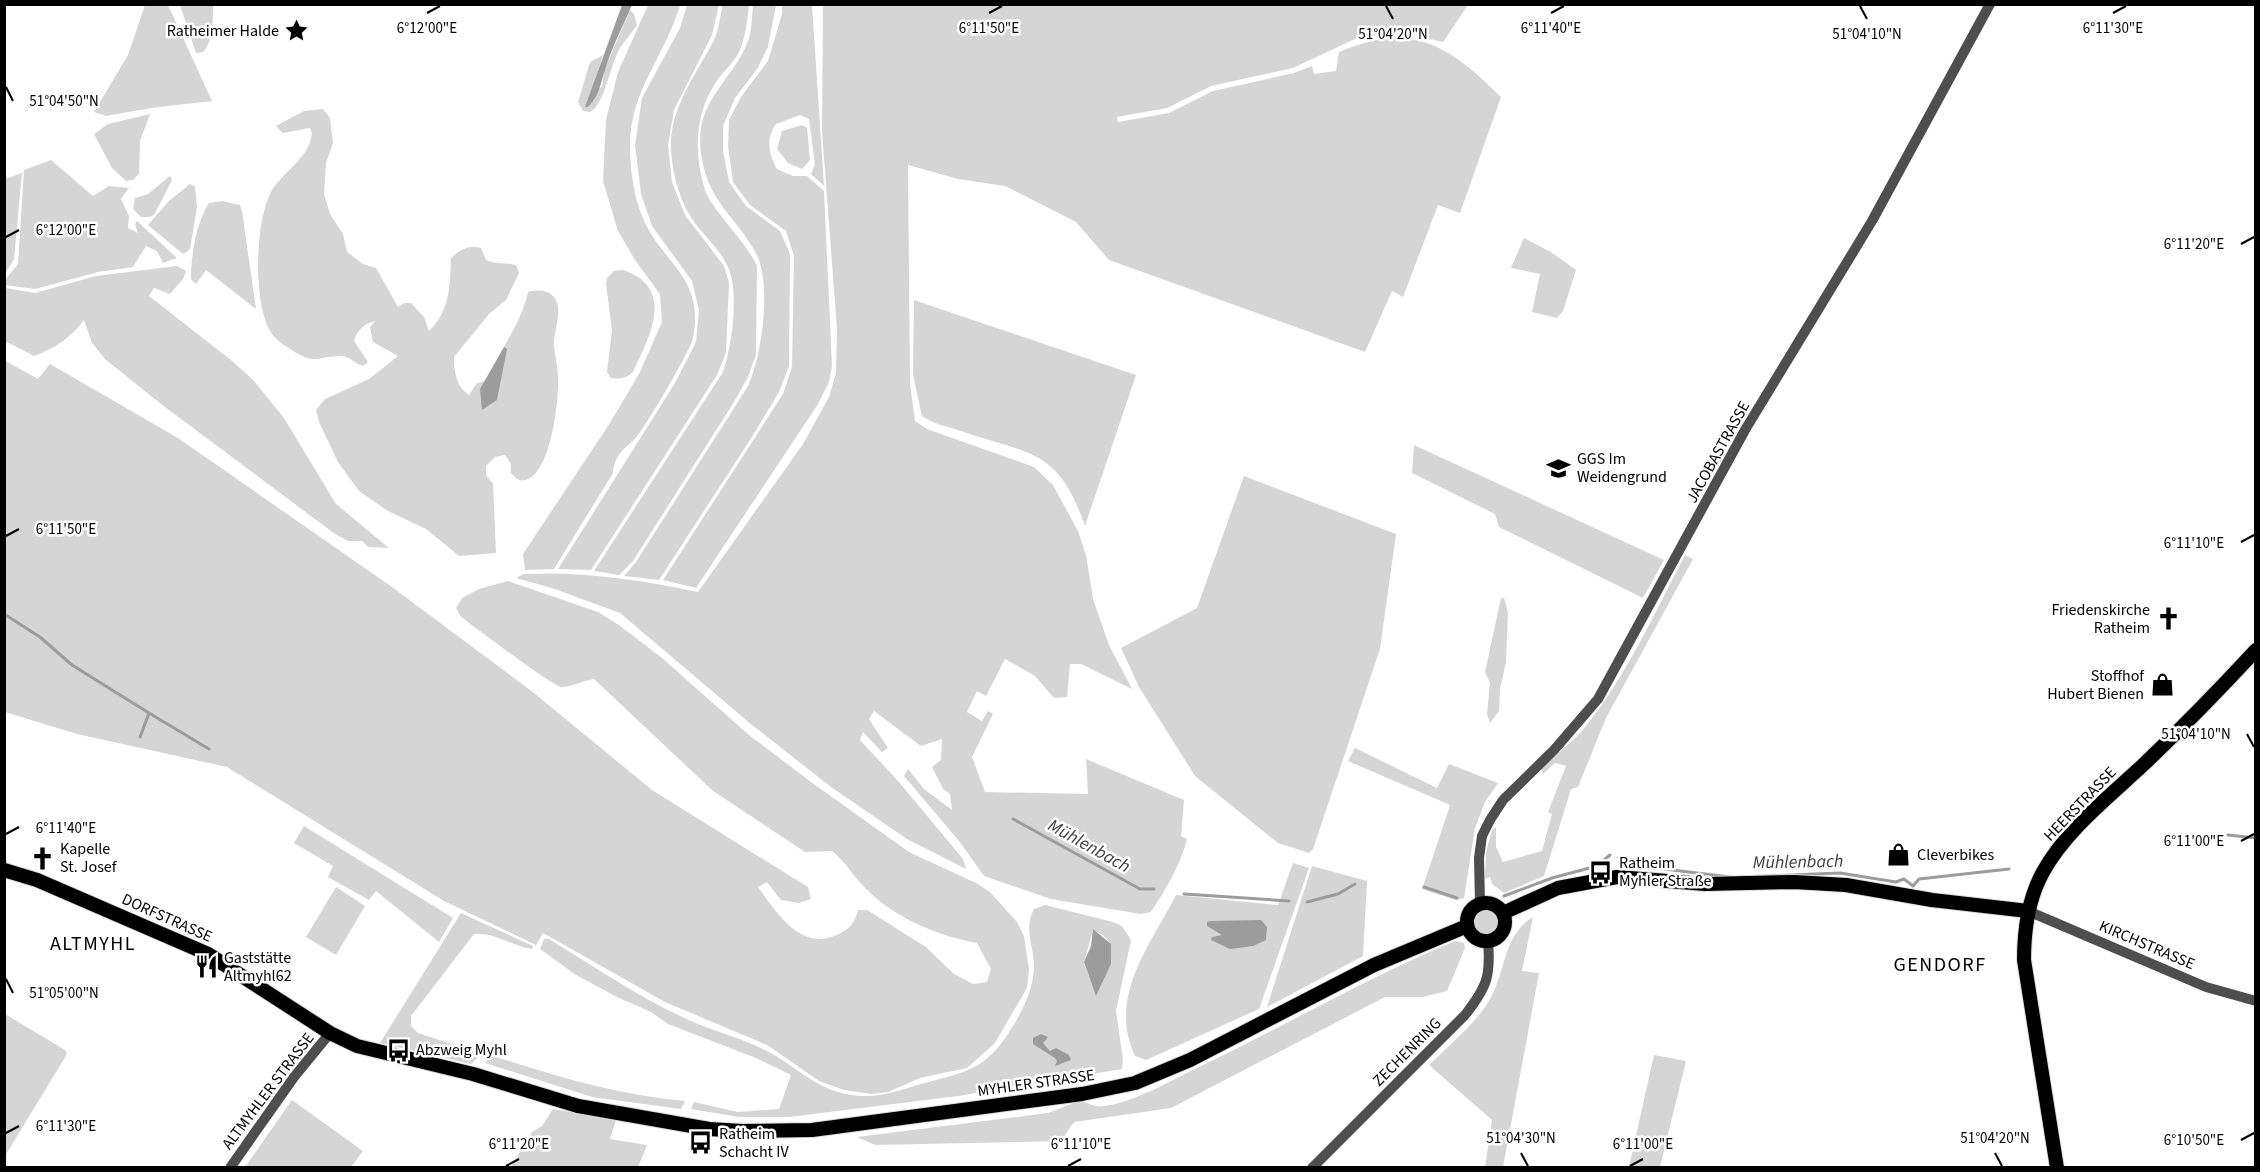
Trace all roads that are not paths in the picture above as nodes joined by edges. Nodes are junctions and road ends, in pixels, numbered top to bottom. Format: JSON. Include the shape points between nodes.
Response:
{"nodes":[{"id":1,"x":1990,"y":4,"type":"edge"},
{"id":2,"x":2256,"y":650,"type":"edge"},
{"id":3,"x":4,"y":870,"type":"edge"},
{"id":4,"x":1480,"y":903,"type":"junction"},
{"id":5,"x":2028,"y":911,"type":"junction"},
{"id":6,"x":1503,"y":914,"type":"junction"},
{"id":7,"x":1467,"y":926,"type":"junction"},
{"id":8,"x":1488,"y":941,"type":"junction"},
{"id":9,"x":2256,"y":1001,"type":"edge"},
{"id":10,"x":330,"y":1033,"type":"junction"},
{"id":11,"x":578,"y":1106,"type":"joint"},
{"id":12,"x":230,"y":1167,"type":"edge"},
{"id":13,"x":1312,"y":1167,"type":"edge"},
{"id":14,"x":2057,"y":1167,"type":"edge"}],
"edges":[{"from":1,"to":4,"type":"street","name":"JACOBASTRASSE","via":[[1872,221],[1745,430],[1598,699],[1503,800],[1490,820],[1479,858]]},
{"from":2,"to":5,"type":"main road","name":"HEERSTRASSE","via":[[2061,846],[2043,872]]},
{"from":3,"to":10,"type":"main road","name":"DORFSTRASSE","via":[[208,954]]},
{"from":4,"to":6,"type":"main road","via":[[1494,904]]},
{"from":4,"to":7,"type":"main road","via":[[1469,912]]},
{"from":5,"to":6,"type":"main road","via":[[1846,885],[1705,884],[1617,877],[1558,888]]},
{"from":5,"to":9,"type":"street","name":"KIRCHSTRASSE","via":[[2206,987]]},
{"from":5,"to":14,"type":"main road","name":"HEERSTRASSE","via":[[2024,938],[2027,985]]},
{"from":6,"to":8,"type":"main road","via":[[1502,932]]},
{"from":7,"to":8,"type":"main road","via":[[1476,939]]},
{"from":7,"to":11,"type":"main road","name":"MYHLER STRASSE","via":[[1374,965],[1172,1068],[1114,1088],[789,1132],[709,1129]]},
{"from":8,"to":13,"type":"street","name":"ZECHENRING","via":[[1490,967],[1482,994]]},
{"from":10,"to":11,"type":"main road","name":"DORFSTRASSE","via":[[357,1046],[472,1074]]},
{"from":10,"to":12,"type":"street","name":"ALTMYHLER STRASSE"}]}
